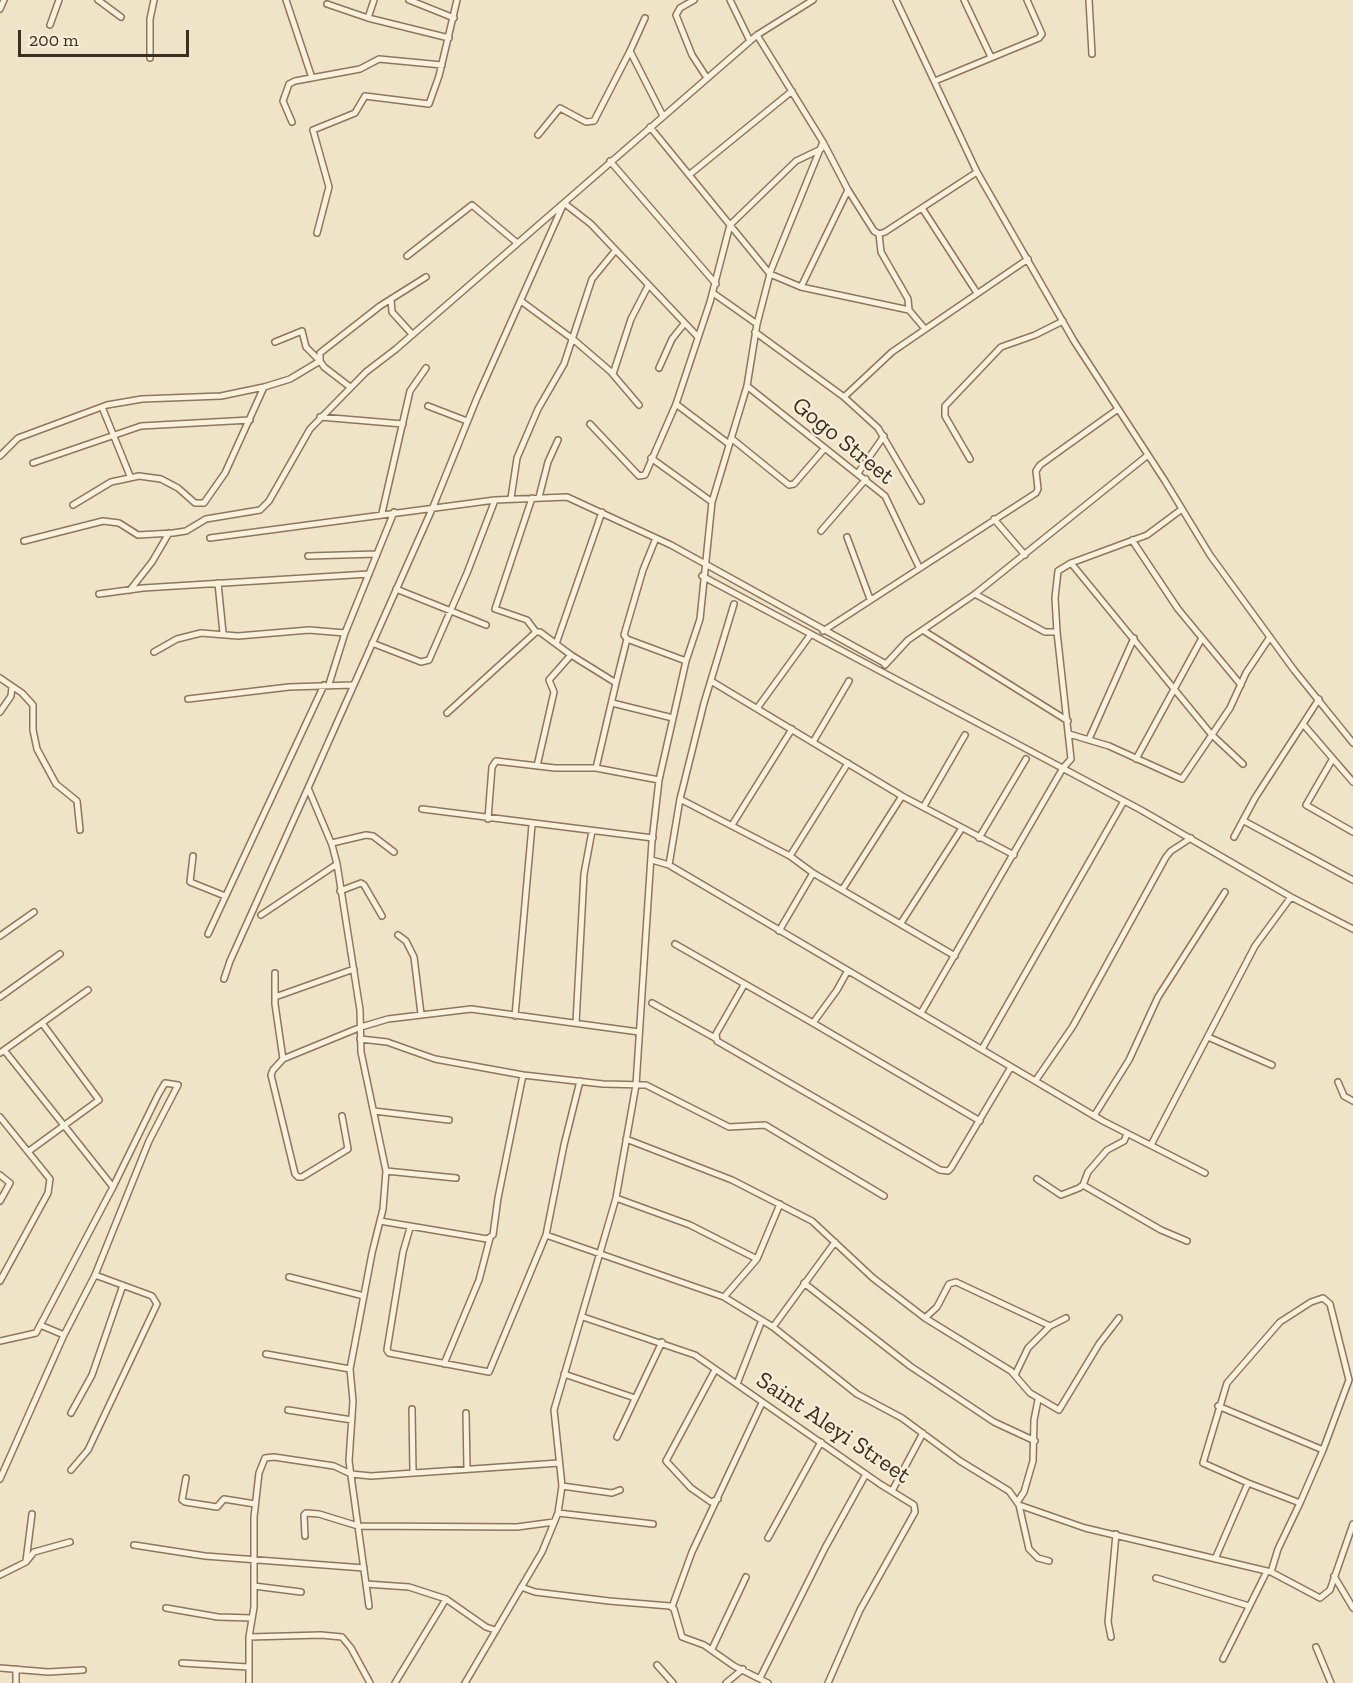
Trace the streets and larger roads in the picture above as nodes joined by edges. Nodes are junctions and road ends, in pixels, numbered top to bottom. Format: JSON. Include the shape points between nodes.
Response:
{"nodes":[{"id":1,"x":4,"y":0,"type":"edge"},
{"id":2,"x":59,"y":0,"type":"edge"},
{"id":3,"x":98,"y":0,"type":"edge"},
{"id":4,"x":154,"y":0,"type":"edge"},
{"id":5,"x":286,"y":0,"type":"edge"},
{"id":6,"x":374,"y":0,"type":"edge"},
{"id":7,"x":409,"y":0,"type":"edge"},
{"id":8,"x":457,"y":0,"type":"edge"},
{"id":9,"x":694,"y":0,"type":"edge"},
{"id":10,"x":730,"y":0,"type":"edge"},
{"id":11,"x":813,"y":0,"type":"edge"},
{"id":12,"x":896,"y":0,"type":"edge"},
{"id":13,"x":964,"y":0,"type":"edge"},
{"id":14,"x":1027,"y":0,"type":"edge"},
{"id":15,"x":1089,"y":0,"type":"edge"},
{"id":16,"x":327,"y":4,"type":"dead end"},
{"id":17,"x":0,"y":9,"type":"edge"},
{"id":18,"x":121,"y":17,"type":"dead end"},
{"id":19,"x":368,"y":18,"type":"junction"},
{"id":20,"x":454,"y":18,"type":"junction"},
{"id":21,"x":645,"y":18,"type":"dead end"},
{"id":22,"x":50,"y":25,"type":"dead end"},
{"id":23,"x":757,"y":34,"type":"junction"},
{"id":24,"x":449,"y":38,"type":"junction"},
{"id":25,"x":750,"y":41,"type":"junction"},
{"id":26,"x":630,"y":51,"type":"junction"},
{"id":27,"x":1092,"y":54,"type":"dead end"},
{"id":28,"x":991,"y":57,"type":"junction"},
{"id":29,"x":150,"y":58,"type":"dead end"},
{"id":30,"x":442,"y":66,"type":"junction"},
{"id":31,"x":312,"y":78,"type":"junction"},
{"id":32,"x":707,"y":78,"type":"junction"},
{"id":33,"x":936,"y":81,"type":"junction"},
{"id":34,"x":792,"y":91,"type":"junction"},
{"id":35,"x":663,"y":116,"type":"junction"},
{"id":36,"x":292,"y":122,"type":"dead end"},
{"id":37,"x":650,"y":127,"type":"junction"},
{"id":38,"x":538,"y":135,"type":"dead end"},
{"id":39,"x":822,"y":145,"type":"junction"},
{"id":40,"x":610,"y":161,"type":"junction"},
{"id":41,"x":977,"y":172,"type":"junction"},
{"id":42,"x":689,"y":175,"type":"junction"},
{"id":43,"x":848,"y":190,"type":"junction"},
{"id":44,"x":564,"y":203,"type":"junction"},
{"id":45,"x":922,"y":208,"type":"junction"},
{"id":46,"x":729,"y":225,"type":"junction"},
{"id":47,"x":317,"y":233,"type":"dead end"},
{"id":48,"x":879,"y":234,"type":"junction"},
{"id":49,"x":516,"y":242,"type":"junction"},
{"id":50,"x":615,"y":251,"type":"junction"},
{"id":51,"x":407,"y":256,"type":"dead end"},
{"id":52,"x":1028,"y":259,"type":"junction"},
{"id":53,"x":770,"y":274,"type":"junction"},
{"id":54,"x":426,"y":277,"type":"dead end"},
{"id":55,"x":716,"y":284,"type":"junction"},
{"id":56,"x":648,"y":286,"type":"junction"},
{"id":57,"x":801,"y":287,"type":"junction"},
{"id":58,"x":713,"y":293,"type":"junction"},
{"id":59,"x":977,"y":293,"type":"junction"},
{"id":60,"x":391,"y":299,"type":"junction"},
{"id":61,"x":521,"y":301,"type":"junction"},
{"id":62,"x":909,"y":310,"type":"junction"},
{"id":63,"x":1063,"y":321,"type":"junction"},
{"id":64,"x":684,"y":324,"type":"junction"},
{"id":65,"x":756,"y":324,"type":"junction"},
{"id":66,"x":925,"y":329,"type":"junction"},
{"id":67,"x":755,"y":332,"type":"junction"},
{"id":68,"x":411,"y":333,"type":"junction"},
{"id":69,"x":698,"y":337,"type":"junction"},
{"id":70,"x":574,"y":340,"type":"junction"},
{"id":71,"x":275,"y":342,"type":"dead end"},
{"id":72,"x":320,"y":361,"type":"junction"},
{"id":73,"x":426,"y":368,"type":"dead end"},
{"id":74,"x":659,"y":368,"type":"dead end"},
{"id":75,"x":613,"y":374,"type":"junction"},
{"id":76,"x":747,"y":386,"type":"junction"},
{"id":77,"x":264,"y":387,"type":"junction"},
{"id":78,"x":350,"y":387,"type":"junction"},
{"id":79,"x":844,"y":398,"type":"junction"},
{"id":80,"x":676,"y":404,"type":"junction"},
{"id":81,"x":639,"y":405,"type":"dead end"},
{"id":82,"x":429,"y":406,"type":"dead end"},
{"id":83,"x":102,"y":407,"type":"junction"},
{"id":84,"x":1118,"y":409,"type":"junction"},
{"id":85,"x":320,"y":417,"type":"junction"},
{"id":86,"x":250,"y":420,"type":"junction"},
{"id":87,"x":467,"y":421,"type":"junction"},
{"id":88,"x":403,"y":424,"type":"junction"},
{"id":89,"x":590,"y":424,"type":"dead end"},
{"id":90,"x":112,"y":435,"type":"junction"},
{"id":91,"x":884,"y":436,"type":"junction"},
{"id":92,"x":558,"y":440,"type":"dead end"},
{"id":93,"x":730,"y":441,"type":"junction"},
{"id":94,"x":825,"y":448,"type":"junction"},
{"id":95,"x":1148,"y":455,"type":"junction"},
{"id":96,"x":0,"y":456,"type":"edge"},
{"id":97,"x":651,"y":458,"type":"junction"},
{"id":98,"x":970,"y":459,"type":"dead end"},
{"id":99,"x":33,"y":463,"type":"dead end"},
{"id":100,"x":858,"y":473,"type":"junction"},
{"id":101,"x":130,"y":476,"type":"junction"},
{"id":102,"x":866,"y":479,"type":"junction"},
{"id":103,"x":540,"y":497,"type":"junction"},
{"id":104,"x":511,"y":498,"type":"junction"},
{"id":105,"x":532,"y":498,"type":"junction"},
{"id":106,"x":495,"y":500,"type":"junction"},
{"id":107,"x":921,"y":501,"type":"dead end"},
{"id":108,"x":712,"y":502,"type":"junction"},
{"id":109,"x":73,"y":505,"type":"dead end"},
{"id":110,"x":433,"y":507,"type":"junction"},
{"id":111,"x":1182,"y":509,"type":"junction"},
{"id":112,"x":394,"y":512,"type":"junction"},
{"id":113,"x":602,"y":512,"type":"junction"},
{"id":114,"x":382,"y":513,"type":"junction"},
{"id":115,"x":994,"y":519,"type":"junction"},
{"id":116,"x":821,"y":531,"type":"dead end"},
{"id":117,"x":169,"y":533,"type":"junction"},
{"id":118,"x":847,"y":537,"type":"dead end"},
{"id":119,"x":210,"y":538,"type":"dead end"},
{"id":120,"x":656,"y":538,"type":"junction"},
{"id":121,"x":1132,"y":540,"type":"junction"},
{"id":122,"x":24,"y":541,"type":"dead end"},
{"id":123,"x":377,"y":554,"type":"junction"},
{"id":124,"x":1025,"y":555,"type":"junction"},
{"id":125,"x":308,"y":556,"type":"dead end"},
{"id":126,"x":1071,"y":563,"type":"junction"},
{"id":127,"x":704,"y":564,"type":"junction"},
{"id":128,"x":920,"y":567,"type":"junction"},
{"id":129,"x":369,"y":574,"type":"junction"},
{"id":130,"x":702,"y":576,"type":"junction"},
{"id":131,"x":218,"y":583,"type":"junction"},
{"id":132,"x":396,"y":589,"type":"junction"},
{"id":133,"x":130,"y":590,"type":"junction"},
{"id":134,"x":99,"y":594,"type":"dead end"},
{"id":135,"x":975,"y":594,"type":"junction"},
{"id":136,"x":870,"y":599,"type":"junction"},
{"id":137,"x":734,"y":604,"type":"dead end"},
{"id":138,"x":450,"y":611,"type":"junction"},
{"id":139,"x":486,"y":625,"type":"dead end"},
{"id":140,"x":820,"y":629,"type":"junction"},
{"id":141,"x":924,"y":631,"type":"junction"},
{"id":142,"x":536,"y":632,"type":"junction"},
{"id":143,"x":223,"y":633,"type":"junction"},
{"id":144,"x":345,"y":633,"type":"junction"},
{"id":145,"x":1057,"y":633,"type":"junction"},
{"id":146,"x":813,"y":634,"type":"junction"},
{"id":147,"x":1270,"y":637,"type":"junction"},
{"id":148,"x":1134,"y":638,"type":"junction"},
{"id":149,"x":1202,"y":638,"type":"junction"},
{"id":150,"x":627,"y":639,"type":"junction"},
{"id":151,"x":372,"y":643,"type":"junction"},
{"id":152,"x":556,"y":644,"type":"junction"},
{"id":153,"x":154,"y":652,"type":"dead end"},
{"id":154,"x":571,"y":655,"type":"junction"},
{"id":155,"x":686,"y":661,"type":"junction"},
{"id":156,"x":886,"y":664,"type":"junction"},
{"id":157,"x":880,"y":670,"type":"junction"},
{"id":158,"x":0,"y":678,"type":"edge"},
{"id":159,"x":711,"y":681,"type":"junction"},
{"id":160,"x":849,"y":681,"type":"dead end"},
{"id":161,"x":616,"y":683,"type":"junction"},
{"id":162,"x":326,"y":685,"type":"junction"},
{"id":163,"x":352,"y":685,"type":"junction"},
{"id":164,"x":1241,"y":685,"type":"junction"},
{"id":165,"x":12,"y":687,"type":"junction"},
{"id":166,"x":1175,"y":688,"type":"junction"},
{"id":167,"x":188,"y":699,"type":"dead end"},
{"id":168,"x":1318,"y":699,"type":"junction"},
{"id":169,"x":612,"y":703,"type":"junction"},
{"id":170,"x":758,"y":707,"type":"junction"},
{"id":171,"x":0,"y":712,"type":"edge"},
{"id":172,"x":447,"y":713,"type":"dead end"},
{"id":173,"x":673,"y":718,"type":"junction"},
{"id":174,"x":1068,"y":721,"type":"junction"},
{"id":175,"x":1303,"y":724,"type":"junction"},
{"id":176,"x":792,"y":729,"type":"junction"},
{"id":177,"x":1070,"y":734,"type":"junction"},
{"id":178,"x":1211,"y":734,"type":"junction"},
{"id":179,"x":964,"y":735,"type":"dead end"},
{"id":180,"x":1089,"y":740,"type":"junction"},
{"id":181,"x":813,"y":742,"type":"junction"},
{"id":182,"x":1353,"y":743,"type":"edge"},
{"id":183,"x":1026,"y":759,"type":"dead end"},
{"id":184,"x":1136,"y":759,"type":"junction"},
{"id":185,"x":1332,"y":760,"type":"junction"},
{"id":186,"x":848,"y":763,"type":"junction"},
{"id":187,"x":1243,"y":764,"type":"dead end"},
{"id":188,"x":537,"y":766,"type":"junction"},
{"id":189,"x":596,"y":768,"type":"junction"},
{"id":190,"x":1063,"y":768,"type":"junction"},
{"id":191,"x":659,"y":780,"type":"junction"},
{"id":192,"x":1353,"y":782,"type":"edge"},
{"id":193,"x":308,"y":788,"type":"junction"},
{"id":194,"x":902,"y":796,"type":"junction"},
{"id":195,"x":680,"y":799,"type":"junction"},
{"id":196,"x":1124,"y":801,"type":"junction"},
{"id":197,"x":924,"y":806,"type":"junction"},
{"id":198,"x":422,"y":809,"type":"dead end"},
{"id":199,"x":488,"y":819,"type":"junction"},
{"id":200,"x":1244,"y":821,"type":"junction"},
{"id":201,"x":532,"y":825,"type":"junction"},
{"id":202,"x":732,"y":825,"type":"junction"},
{"id":203,"x":962,"y":828,"type":"junction"},
{"id":204,"x":80,"y":830,"type":"dead end"},
{"id":205,"x":592,"y":831,"type":"junction"},
{"id":206,"x":1353,"y":832,"type":"edge"},
{"id":207,"x":1234,"y":837,"type":"dead end"},
{"id":208,"x":653,"y":838,"type":"junction"},
{"id":209,"x":979,"y":838,"type":"junction"},
{"id":210,"x":1191,"y":838,"type":"junction"},
{"id":211,"x":332,"y":843,"type":"junction"},
{"id":212,"x":394,"y":852,"type":"dead end"},
{"id":213,"x":1014,"y":855,"type":"junction"},
{"id":214,"x":193,"y":856,"type":"dead end"},
{"id":215,"x":790,"y":856,"type":"junction"},
{"id":216,"x":652,"y":860,"type":"junction"},
{"id":217,"x":337,"y":864,"type":"junction"},
{"id":218,"x":669,"y":865,"type":"junction"},
{"id":219,"x":813,"y":873,"type":"junction"},
{"id":220,"x":1353,"y":880,"type":"edge"},
{"id":221,"x":842,"y":890,"type":"junction"},
{"id":222,"x":340,"y":891,"type":"junction"},
{"id":223,"x":1225,"y":892,"type":"dead end"},
{"id":224,"x":225,"y":896,"type":"junction"},
{"id":225,"x":1291,"y":897,"type":"junction"},
{"id":226,"x":34,"y":912,"type":"dead end"},
{"id":227,"x":261,"y":915,"type":"dead end"},
{"id":228,"x":382,"y":916,"type":"dead end"},
{"id":229,"x":901,"y":923,"type":"junction"},
{"id":230,"x":1353,"y":929,"type":"edge"},
{"id":231,"x":779,"y":931,"type":"junction"},
{"id":232,"x":208,"y":934,"type":"dead end"},
{"id":233,"x":398,"y":934,"type":"dead end"},
{"id":234,"x":0,"y":936,"type":"edge"},
{"id":235,"x":675,"y":944,"type":"dead end"},
{"id":236,"x":60,"y":954,"type":"dead end"},
{"id":237,"x":955,"y":956,"type":"junction"},
{"id":238,"x":354,"y":969,"type":"junction"},
{"id":239,"x":847,"y":972,"type":"junction"},
{"id":240,"x":275,"y":974,"type":"dead end"},
{"id":241,"x":225,"y":979,"type":"dead end"},
{"id":242,"x":744,"y":985,"type":"junction"},
{"id":243,"x":88,"y":990,"type":"dead end"},
{"id":244,"x":0,"y":997,"type":"edge"},
{"id":245,"x":275,"y":998,"type":"junction"},
{"id":246,"x":652,"y":1004,"type":"dead end"},
{"id":247,"x":921,"y":1013,"type":"junction"},
{"id":248,"x":421,"y":1014,"type":"junction"},
{"id":249,"x":515,"y":1016,"type":"junction"},
{"id":250,"x":42,"y":1023,"type":"junction"},
{"id":251,"x":576,"y":1023,"type":"junction"},
{"id":252,"x":813,"y":1023,"type":"junction"},
{"id":253,"x":361,"y":1027,"type":"junction"},
{"id":254,"x":639,"y":1032,"type":"junction"},
{"id":255,"x":1208,"y":1037,"type":"junction"},
{"id":256,"x":715,"y":1038,"type":"junction"},
{"id":257,"x":360,"y":1039,"type":"junction"},
{"id":258,"x":982,"y":1049,"type":"junction"},
{"id":259,"x":2,"y":1052,"type":"edge"},
{"id":260,"x":283,"y":1059,"type":"junction"},
{"id":261,"x":1272,"y":1065,"type":"dead end"},
{"id":262,"x":1011,"y":1066,"type":"junction"},
{"id":263,"x":523,"y":1075,"type":"junction"},
{"id":264,"x":1036,"y":1080,"type":"junction"},
{"id":265,"x":580,"y":1082,"type":"junction"},
{"id":266,"x":1338,"y":1082,"type":"dead end"},
{"id":267,"x":636,"y":1085,"type":"junction"},
{"id":268,"x":1353,"y":1101,"type":"edge"},
{"id":269,"x":374,"y":1111,"type":"junction"},
{"id":270,"x":342,"y":1116,"type":"dead end"},
{"id":271,"x":1094,"y":1116,"type":"junction"},
{"id":272,"x":0,"y":1118,"type":"edge"},
{"id":273,"x":449,"y":1120,"type":"dead end"},
{"id":274,"x":980,"y":1121,"type":"junction"},
{"id":275,"x":2,"y":1125,"type":"edge"},
{"id":276,"x":65,"y":1126,"type":"junction"},
{"id":277,"x":1127,"y":1134,"type":"junction"},
{"id":278,"x":626,"y":1138,"type":"junction"},
{"id":279,"x":1151,"y":1145,"type":"junction"},
{"id":280,"x":29,"y":1151,"type":"junction"},
{"id":281,"x":386,"y":1171,"type":"junction"},
{"id":282,"x":1205,"y":1173,"type":"dead end"},
{"id":283,"x":0,"y":1175,"type":"edge"},
{"id":284,"x":456,"y":1178,"type":"dead end"},
{"id":285,"x":1037,"y":1179,"type":"dead end"},
{"id":286,"x":1083,"y":1185,"type":"junction"},
{"id":287,"x":113,"y":1187,"type":"junction"},
{"id":288,"x":884,"y":1196,"type":"dead end"},
{"id":289,"x":616,"y":1198,"type":"junction"},
{"id":290,"x":0,"y":1201,"type":"edge"},
{"id":291,"x":780,"y":1204,"type":"junction"},
{"id":292,"x":380,"y":1221,"type":"junction"},
{"id":293,"x":410,"y":1228,"type":"junction"},
{"id":294,"x":546,"y":1235,"type":"junction"},
{"id":295,"x":490,"y":1238,"type":"junction"},
{"id":296,"x":1187,"y":1241,"type":"dead end"},
{"id":297,"x":835,"y":1242,"type":"junction"},
{"id":298,"x":600,"y":1256,"type":"junction"},
{"id":299,"x":757,"y":1259,"type":"junction"},
{"id":300,"x":95,"y":1275,"type":"junction"},
{"id":301,"x":289,"y":1276,"type":"dead end"},
{"id":302,"x":0,"y":1281,"type":"edge"},
{"id":303,"x":804,"y":1283,"type":"junction"},
{"id":304,"x":123,"y":1286,"type":"junction"},
{"id":305,"x":364,"y":1296,"type":"junction"},
{"id":306,"x":724,"y":1297,"type":"junction"},
{"id":307,"x":583,"y":1317,"type":"junction"},
{"id":308,"x":925,"y":1318,"type":"junction"},
{"id":309,"x":1066,"y":1318,"type":"dead end"},
{"id":310,"x":1119,"y":1318,"type":"dead end"},
{"id":311,"x":762,"y":1320,"type":"junction"},
{"id":312,"x":40,"y":1326,"type":"junction"},
{"id":313,"x":1050,"y":1326,"type":"junction"},
{"id":314,"x":772,"y":1327,"type":"junction"},
{"id":315,"x":64,"y":1335,"type":"junction"},
{"id":316,"x":0,"y":1341,"type":"edge"},
{"id":317,"x":662,"y":1342,"type":"junction"},
{"id":318,"x":266,"y":1354,"type":"dead end"},
{"id":319,"x":1353,"y":1360,"type":"edge"},
{"id":320,"x":1346,"y":1363,"type":"junction"},
{"id":321,"x":444,"y":1364,"type":"junction"},
{"id":322,"x":350,"y":1369,"type":"junction"},
{"id":323,"x":716,"y":1370,"type":"junction"},
{"id":324,"x":564,"y":1374,"type":"junction"},
{"id":325,"x":1015,"y":1375,"type":"junction"},
{"id":326,"x":737,"y":1384,"type":"junction"},
{"id":327,"x":635,"y":1398,"type":"junction"},
{"id":328,"x":1038,"y":1400,"type":"junction"},
{"id":329,"x":762,"y":1403,"type":"junction"},
{"id":330,"x":1218,"y":1406,"type":"junction"},
{"id":331,"x":412,"y":1409,"type":"dead end"},
{"id":332,"x":288,"y":1410,"type":"dead end"},
{"id":333,"x":71,"y":1413,"type":"dead end"},
{"id":334,"x":466,"y":1413,"type":"dead end"},
{"id":335,"x":352,"y":1420,"type":"junction"},
{"id":336,"x":922,"y":1433,"type":"junction"},
{"id":337,"x":617,"y":1437,"type":"dead end"},
{"id":338,"x":1035,"y":1440,"type":"junction"},
{"id":339,"x":821,"y":1442,"type":"junction"},
{"id":340,"x":1323,"y":1450,"type":"junction"},
{"id":341,"x":559,"y":1463,"type":"junction"},
{"id":342,"x":467,"y":1469,"type":"junction"},
{"id":343,"x":71,"y":1470,"type":"dead end"},
{"id":344,"x":413,"y":1472,"type":"junction"},
{"id":345,"x":351,"y":1474,"type":"junction"},
{"id":346,"x":866,"y":1474,"type":"junction"},
{"id":347,"x":186,"y":1478,"type":"dead end"},
{"id":348,"x":0,"y":1479,"type":"edge"},
{"id":349,"x":1248,"y":1483,"type":"junction"},
{"id":350,"x":562,"y":1486,"type":"junction"},
{"id":351,"x":620,"y":1490,"type":"dead end"},
{"id":352,"x":892,"y":1491,"type":"junction"},
{"id":353,"x":718,"y":1499,"type":"junction"},
{"id":354,"x":1018,"y":1503,"type":"junction"},
{"id":355,"x":1300,"y":1503,"type":"junction"},
{"id":356,"x":255,"y":1504,"type":"junction"},
{"id":357,"x":558,"y":1513,"type":"junction"},
{"id":358,"x":32,"y":1514,"type":"dead end"},
{"id":359,"x":554,"y":1522,"type":"junction"},
{"id":360,"x":653,"y":1524,"type":"dead end"},
{"id":361,"x":1353,"y":1524,"type":"edge"},
{"id":362,"x":358,"y":1526,"type":"junction"},
{"id":363,"x":1116,"y":1534,"type":"junction"},
{"id":364,"x":305,"y":1536,"type":"dead end"},
{"id":365,"x":768,"y":1538,"type":"dead end"},
{"id":366,"x":70,"y":1542,"type":"dead end"},
{"id":367,"x":134,"y":1545,"type":"dead end"},
{"id":368,"x":1215,"y":1559,"type":"junction"},
{"id":369,"x":253,"y":1560,"type":"junction"},
{"id":370,"x":1049,"y":1561,"type":"dead end"},
{"id":371,"x":26,"y":1562,"type":"junction"},
{"id":372,"x":364,"y":1568,"type":"junction"},
{"id":373,"x":1269,"y":1572,"type":"junction"},
{"id":374,"x":0,"y":1575,"type":"edge"},
{"id":375,"x":1334,"y":1576,"type":"junction"},
{"id":376,"x":746,"y":1577,"type":"dead end"},
{"id":377,"x":1156,"y":1578,"type":"dead end"},
{"id":378,"x":366,"y":1584,"type":"junction"},
{"id":379,"x":254,"y":1586,"type":"junction"},
{"id":380,"x":521,"y":1587,"type":"junction"},
{"id":381,"x":301,"y":1592,"type":"dead end"},
{"id":382,"x":446,"y":1599,"type":"junction"},
{"id":383,"x":369,"y":1606,"type":"dead end"},
{"id":384,"x":1249,"y":1606,"type":"junction"},
{"id":385,"x":672,"y":1607,"type":"junction"},
{"id":386,"x":166,"y":1608,"type":"dead end"},
{"id":387,"x":1353,"y":1608,"type":"edge"},
{"id":388,"x":252,"y":1618,"type":"junction"},
{"id":389,"x":495,"y":1630,"type":"junction"},
{"id":390,"x":249,"y":1637,"type":"junction"},
{"id":391,"x":1111,"y":1637,"type":"dead end"},
{"id":392,"x":1316,"y":1647,"type":"dead end"},
{"id":393,"x":712,"y":1649,"type":"junction"},
{"id":394,"x":1223,"y":1659,"type":"dead end"},
{"id":395,"x":182,"y":1663,"type":"dead end"},
{"id":396,"x":657,"y":1665,"type":"dead end"},
{"id":397,"x":248,"y":1667,"type":"junction"},
{"id":398,"x":0,"y":1668,"type":"edge"},
{"id":399,"x":16,"y":1669,"type":"junction"},
{"id":400,"x":743,"y":1669,"type":"junction"},
{"id":401,"x":83,"y":1670,"type":"dead end"},
{"id":402,"x":760,"y":1678,"type":"junction"},
{"id":403,"x":16,"y":1683,"type":"edge"},
{"id":404,"x":249,"y":1683,"type":"edge"},
{"id":405,"x":370,"y":1683,"type":"edge"},
{"id":406,"x":395,"y":1683,"type":"edge"},
{"id":407,"x":465,"y":1683,"type":"edge"},
{"id":408,"x":673,"y":1683,"type":"edge"},
{"id":409,"x":726,"y":1683,"type":"edge"},
{"id":410,"x":768,"y":1683,"type":"edge"},
{"id":411,"x":828,"y":1683,"type":"edge"},
{"id":412,"x":1331,"y":1683,"type":"edge"}],
"edges":[{"from":1,"to":17,"type":"street"},
{"from":2,"to":22,"type":"street"},
{"from":3,"to":18,"type":"street"},
{"from":4,"to":29,"type":"street"},
{"from":5,"to":31,"type":"street"},
{"from":6,"to":19,"type":"street"},
{"from":7,"to":20,"type":"street"},
{"from":8,"to":20,"type":"street"},
{"from":9,"to":32,"type":"street","via":[[676,15],[692,55]]},
{"from":10,"to":25,"type":"street"},
{"from":11,"to":23,"type":"street"},
{"from":12,"to":33,"type":"street"},
{"from":13,"to":28,"type":"street"},
{"from":14,"to":28,"type":"street","via":[[1042,34]]},
{"from":15,"to":27,"type":"street"},
{"from":16,"to":19,"type":"street"},
{"from":19,"to":24,"type":"street"},
{"from":20,"to":24,"type":"street"},
{"from":21,"to":26,"type":"street"},
{"from":23,"to":25,"type":"street"},
{"from":23,"to":34,"type":"street"},
{"from":24,"to":30,"type":"street"},
{"from":25,"to":32,"type":"street"},
{"from":26,"to":35,"type":"street"},
{"from":26,"to":38,"type":"street","via":[[594,121],[586,122],[560,108]]},
{"from":28,"to":33,"type":"street"},
{"from":30,"to":31,"type":"street","via":[[379,59],[360,69]]},
{"from":30,"to":47,"type":"street","via":[[429,105],[365,96],[355,113],[313,130],[329,187]]},
{"from":31,"to":36,"type":"street","via":[[289,84],[284,94],[285,109]]},
{"from":32,"to":35,"type":"street"},
{"from":33,"to":41,"type":"street"},
{"from":34,"to":39,"type":"street"},
{"from":34,"to":42,"type":"street"},
{"from":35,"to":37,"type":"street"},
{"from":37,"to":40,"type":"street"},
{"from":37,"to":42,"type":"street"},
{"from":39,"to":43,"type":"street"},
{"from":39,"to":46,"type":"street","via":[[796,161]]},
{"from":39,"to":53,"type":"street"},
{"from":40,"to":44,"type":"street"},
{"from":40,"to":55,"type":"street"},
{"from":41,"to":45,"type":"street"},
{"from":41,"to":52,"type":"street"},
{"from":42,"to":46,"type":"street"},
{"from":43,"to":48,"type":"street"},
{"from":43,"to":57,"type":"street"},
{"from":44,"to":49,"type":"street"},
{"from":44,"to":50,"type":"street","via":[[591,224]]},
{"from":44,"to":61,"type":"street"},
{"from":45,"to":48,"type":"street"},
{"from":45,"to":59,"type":"street"},
{"from":46,"to":53,"type":"street"},
{"from":46,"to":55,"type":"street"},
{"from":48,"to":62,"type":"street","via":[[881,252],[908,299]]},
{"from":49,"to":51,"type":"street","via":[[472,205]]},
{"from":49,"to":68,"type":"street"},
{"from":50,"to":56,"type":"street"},
{"from":50,"to":70,"type":"street","via":[[592,279]]},
{"from":52,"to":59,"type":"street"},
{"from":52,"to":63,"type":"street"},
{"from":53,"to":57,"type":"street"},
{"from":53,"to":65,"type":"street"},
{"from":54,"to":60,"type":"street"},
{"from":55,"to":58,"type":"street"},
{"from":56,"to":64,"type":"street"},
{"from":56,"to":75,"type":"street","via":[[631,319]]},
{"from":57,"to":62,"type":"street"},
{"from":58,"to":65,"type":"street"},
{"from":58,"to":69,"type":"street"},
{"from":59,"to":66,"type":"street"},
{"from":60,"to":68,"type":"street","via":[[392,312]]},
{"from":60,"to":72,"type":"street","via":[[320,353]]},
{"from":61,"to":70,"type":"street"},
{"from":61,"to":87,"type":"street"},
{"from":62,"to":66,"type":"street"},
{"from":63,"to":84,"type":"street"},
{"from":63,"to":98,"type":"street","via":[[1001,347],[945,406],[945,416]]},
{"from":64,"to":69,"type":"street"},
{"from":64,"to":74,"type":"street","via":[[672,339]]},
{"from":65,"to":67,"type":"street"},
{"from":66,"to":79,"type":"street","via":[[892,352]]},
{"from":67,"to":76,"type":"street"},
{"from":67,"to":79,"type":"street"},
{"from":68,"to":78,"type":"street"},
{"from":69,"to":80,"type":"street"},
{"from":70,"to":75,"type":"street"},
{"from":70,"to":104,"type":"street","via":[[517,458]]},
{"from":71,"to":72,"type":"street","via":[[302,331],[306,347]]},
{"from":72,"to":77,"type":"street","via":[[290,379]]},
{"from":72,"to":78,"type":"street"},
{"from":73,"to":88,"type":"street","via":[[410,391]]},
{"from":75,"to":81,"type":"street"},
{"from":76,"to":93,"type":"street"},
{"from":76,"to":94,"type":"street","name":"Gogo Street"},
{"from":77,"to":83,"type":"street","via":[[220,396],[142,399]]},
{"from":77,"to":86,"type":"street"},
{"from":78,"to":85,"type":"street"},
{"from":79,"to":91,"type":"street"},
{"from":80,"to":93,"type":"street"},
{"from":80,"to":97,"type":"street"},
{"from":82,"to":87,"type":"street"},
{"from":83,"to":90,"type":"street"},
{"from":83,"to":96,"type":"street","via":[[18,438]]},
{"from":84,"to":95,"type":"street"},
{"from":84,"to":115,"type":"street","via":[[1040,465],[1036,471],[1036,493]]},
{"from":85,"to":88,"type":"street"},
{"from":85,"to":117,"type":"street","via":[[260,510],[206,519],[186,531]]},
{"from":86,"to":90,"type":"street","via":[[162,424]]},
{"from":86,"to":101,"type":"street","via":[[225,473],[204,502],[195,503],[161,479]]},
{"from":87,"to":110,"type":"street"},
{"from":88,"to":114,"type":"street"},
{"from":89,"to":97,"type":"street","via":[[639,476],[645,475]]},
{"from":90,"to":99,"type":"street"},
{"from":90,"to":101,"type":"street"},
{"from":91,"to":100,"type":"street"},
{"from":91,"to":107,"type":"street"},
{"from":92,"to":103,"type":"street"},
{"from":93,"to":94,"type":"street","via":[[789,485]]},
{"from":93,"to":108,"type":"street"},
{"from":94,"to":100,"type":"street","name":"Gogo Street"},
{"from":95,"to":111,"type":"street"},
{"from":95,"to":124,"type":"street"},
{"from":97,"to":108,"type":"street"},
{"from":100,"to":102,"type":"street","name":"Gogo Street"},
{"from":101,"to":109,"type":"street","via":[[111,482]]},
{"from":102,"to":116,"type":"street"},
{"from":102,"to":128,"type":"street","name":"Gogo Street","via":[[887,499]]},
{"from":103,"to":105,"type":"street"},
{"from":103,"to":113,"type":"street","via":[[567,496]]},
{"from":104,"to":105,"type":"street"},
{"from":104,"to":106,"type":"street"},
{"from":105,"to":142,"type":"street","via":[[495,609],[526,620]]},
{"from":106,"to":110,"type":"street"},
{"from":106,"to":138,"type":"street"},
{"from":108,"to":127,"type":"street"},
{"from":110,"to":112,"type":"street"},
{"from":110,"to":132,"type":"street"},
{"from":111,"to":121,"type":"street","via":[[1147,535]]},
{"from":111,"to":147,"type":"street"},
{"from":112,"to":114,"type":"street"},
{"from":112,"to":123,"type":"street"},
{"from":113,"to":120,"type":"street"},
{"from":113,"to":152,"type":"street"},
{"from":114,"to":119,"type":"street"},
{"from":115,"to":124,"type":"street"},
{"from":115,"to":128,"type":"street"},
{"from":117,"to":122,"type":"street","via":[[138,535],[119,523],[103,521]]},
{"from":117,"to":133,"type":"street"},
{"from":118,"to":136,"type":"street"},
{"from":120,"to":127,"type":"street"},
{"from":120,"to":150,"type":"street","via":[[627,620]]},
{"from":121,"to":126,"type":"street"},
{"from":121,"to":149,"type":"street"},
{"from":123,"to":125,"type":"street"},
{"from":123,"to":129,"type":"street"},
{"from":124,"to":135,"type":"street"},
{"from":126,"to":145,"type":"street","via":[[1058,571],[1056,578]]},
{"from":126,"to":148,"type":"street"},
{"from":127,"to":130,"type":"street"},
{"from":127,"to":140,"type":"street"},
{"from":128,"to":136,"type":"street"},
{"from":129,"to":131,"type":"street"},
{"from":129,"to":144,"type":"street"},
{"from":130,"to":146,"type":"street"},
{"from":130,"to":155,"type":"street","via":[[700,619]]},
{"from":131,"to":133,"type":"street"},
{"from":131,"to":143,"type":"street"},
{"from":132,"to":138,"type":"street"},
{"from":132,"to":151,"type":"street"},
{"from":133,"to":134,"type":"street"},
{"from":135,"to":141,"type":"street"},
{"from":135,"to":145,"type":"street","via":[[1045,632]]},
{"from":136,"to":140,"type":"street"},
{"from":137,"to":159,"type":"street"},
{"from":138,"to":139,"type":"street"},
{"from":138,"to":151,"type":"street","via":[[425,662]]},
{"from":140,"to":146,"type":"street"},
{"from":140,"to":156,"type":"street"},
{"from":141,"to":156,"type":"street","via":[[908,640]]},
{"from":141,"to":174,"type":"street"},
{"from":142,"to":152,"type":"street"},
{"from":142,"to":172,"type":"street"},
{"from":143,"to":144,"type":"street"},
{"from":143,"to":153,"type":"street","via":[[177,639]]},
{"from":144,"to":162,"type":"street"},
{"from":145,"to":174,"type":"street"},
{"from":146,"to":157,"type":"street"},
{"from":146,"to":170,"type":"street"},
{"from":147,"to":164,"type":"street"},
{"from":147,"to":168,"type":"street"},
{"from":148,"to":166,"type":"street"},
{"from":148,"to":180,"type":"street"},
{"from":149,"to":164,"type":"street"},
{"from":149,"to":166,"type":"street"},
{"from":150,"to":155,"type":"street"},
{"from":150,"to":161,"type":"street"},
{"from":151,"to":163,"type":"street"},
{"from":152,"to":154,"type":"street"},
{"from":154,"to":161,"type":"street"},
{"from":154,"to":188,"type":"street","via":[[549,680],[554,692]]},
{"from":155,"to":173,"type":"street"},
{"from":156,"to":157,"type":"street"},
{"from":157,"to":190,"type":"street"},
{"from":158,"to":165,"type":"street"},
{"from":159,"to":170,"type":"street"},
{"from":159,"to":195,"type":"street"},
{"from":160,"to":181,"type":"street"},
{"from":161,"to":169,"type":"street"},
{"from":162,"to":163,"type":"street"},
{"from":162,"to":167,"type":"street"},
{"from":162,"to":224,"type":"street"},
{"from":163,"to":193,"type":"street"},
{"from":164,"to":178,"type":"street"},
{"from":165,"to":171,"type":"street"},
{"from":165,"to":204,"type":"street","via":[[33,705],[37,749],[56,784],[77,801]]},
{"from":166,"to":178,"type":"street"},
{"from":166,"to":184,"type":"street"},
{"from":168,"to":175,"type":"street"},
{"from":168,"to":182,"type":"street"},
{"from":169,"to":173,"type":"street"},
{"from":169,"to":189,"type":"street"},
{"from":170,"to":176,"type":"street"},
{"from":173,"to":191,"type":"street"},
{"from":174,"to":177,"type":"street"},
{"from":175,"to":185,"type":"street"},
{"from":175,"to":200,"type":"street"},
{"from":176,"to":181,"type":"street"},
{"from":176,"to":202,"type":"street"},
{"from":177,"to":180,"type":"street"},
{"from":177,"to":190,"type":"street","via":[[1071,758]]},
{"from":178,"to":184,"type":"street","via":[[1182,779]]},
{"from":178,"to":187,"type":"street"},
{"from":179,"to":197,"type":"street"},
{"from":180,"to":184,"type":"street"},
{"from":181,"to":186,"type":"street"},
{"from":183,"to":209,"type":"street"},
{"from":185,"to":192,"type":"street"},
{"from":185,"to":206,"type":"street","via":[[1306,805]]},
{"from":186,"to":194,"type":"street"},
{"from":186,"to":215,"type":"street"},
{"from":188,"to":189,"type":"street"},
{"from":188,"to":199,"type":"street","via":[[496,761],[492,766]]},
{"from":189,"to":191,"type":"street"},
{"from":190,"to":196,"type":"street"},
{"from":190,"to":213,"type":"street"},
{"from":191,"to":208,"type":"street"},
{"from":193,"to":211,"type":"street"},
{"from":193,"to":241,"type":"street"},
{"from":194,"to":197,"type":"street"},
{"from":194,"to":221,"type":"street"},
{"from":195,"to":202,"type":"street"},
{"from":195,"to":218,"type":"street"},
{"from":196,"to":210,"type":"street"},
{"from":196,"to":258,"type":"street"},
{"from":197,"to":203,"type":"street"},
{"from":198,"to":199,"type":"street"},
{"from":199,"to":201,"type":"street"},
{"from":200,"to":207,"type":"street"},
{"from":200,"to":220,"type":"street"},
{"from":201,"to":205,"type":"street"},
{"from":201,"to":249,"type":"street"},
{"from":202,"to":215,"type":"street"},
{"from":203,"to":209,"type":"street"},
{"from":203,"to":229,"type":"street"},
{"from":205,"to":208,"type":"street"},
{"from":205,"to":251,"type":"street","via":[[584,874]]},
{"from":208,"to":216,"type":"street"},
{"from":209,"to":213,"type":"street"},
{"from":210,"to":225,"type":"street"},
{"from":210,"to":264,"type":"street","via":[[1166,857],[1073,1026]]},
{"from":211,"to":212,"type":"street","via":[[373,836]]},
{"from":211,"to":217,"type":"street"},
{"from":213,"to":237,"type":"street"},
{"from":214,"to":224,"type":"street","via":[[190,882]]},
{"from":215,"to":219,"type":"street"},
{"from":216,"to":218,"type":"street"},
{"from":216,"to":254,"type":"street"},
{"from":217,"to":222,"type":"street"},
{"from":217,"to":227,"type":"street"},
{"from":218,"to":231,"type":"street"},
{"from":219,"to":221,"type":"street"},
{"from":219,"to":231,"type":"street"},
{"from":221,"to":229,"type":"street"},
{"from":222,"to":228,"type":"street","via":[[361,883]]},
{"from":222,"to":238,"type":"street"},
{"from":223,"to":271,"type":"street","via":[[1158,997],[1129,1060]]},
{"from":224,"to":232,"type":"street"},
{"from":225,"to":230,"type":"street"},
{"from":225,"to":255,"type":"street","via":[[1255,946]]},
{"from":226,"to":234,"type":"street"},
{"from":229,"to":237,"type":"street"},
{"from":231,"to":239,"type":"street"},
{"from":233,"to":248,"type":"street","via":[[406,940],[414,957]]},
{"from":235,"to":242,"type":"street"},
{"from":236,"to":244,"type":"street"},
{"from":237,"to":247,"type":"street"},
{"from":238,"to":245,"type":"street"},
{"from":238,"to":253,"type":"street"},
{"from":239,"to":247,"type":"street"},
{"from":239,"to":252,"type":"street"},
{"from":240,"to":245,"type":"street"},
{"from":242,"to":252,"type":"street"},
{"from":242,"to":256,"type":"street"},
{"from":243,"to":250,"type":"street"},
{"from":245,"to":260,"type":"street"},
{"from":246,"to":256,"type":"street"},
{"from":247,"to":258,"type":"street"},
{"from":248,"to":249,"type":"street","via":[[484,1009]]},
{"from":248,"to":253,"type":"street"},
{"from":249,"to":251,"type":"street"},
{"from":250,"to":259,"type":"street"},
{"from":250,"to":276,"type":"street","via":[[99,1100]]},
{"from":251,"to":254,"type":"street"},
{"from":252,"to":274,"type":"street"},
{"from":253,"to":257,"type":"street"},
{"from":253,"to":260,"type":"street"},
{"from":254,"to":267,"type":"street"},
{"from":255,"to":261,"type":"street"},
{"from":255,"to":279,"type":"street"},
{"from":256,"to":274,"type":"street","via":[[940,1170],[951,1168]]},
{"from":257,"to":263,"type":"street","via":[[387,1042],[435,1059]]},
{"from":257,"to":269,"type":"street"},
{"from":258,"to":262,"type":"street"},
{"from":259,"to":276,"type":"street"},
{"from":260,"to":270,"type":"street","via":[[271,1075],[294,1174],[302,1177],[348,1149]]},
{"from":262,"to":264,"type":"street"},
{"from":262,"to":274,"type":"street"},
{"from":263,"to":265,"type":"street"},
{"from":263,"to":295,"type":"street"},
{"from":264,"to":271,"type":"street"},
{"from":265,"to":267,"type":"street"},
{"from":265,"to":294,"type":"street"},
{"from":266,"to":268,"type":"street","via":[[1344,1096]]},
{"from":267,"to":278,"type":"street"},
{"from":267,"to":288,"type":"street","via":[[646,1084],[729,1127],[765,1125]]},
{"from":269,"to":273,"type":"street"},
{"from":269,"to":281,"type":"street"},
{"from":271,"to":277,"type":"street"},
{"from":272,"to":275,"type":"street"},
{"from":275,"to":280,"type":"street"},
{"from":276,"to":280,"type":"street"},
{"from":276,"to":287,"type":"street"},
{"from":277,"to":279,"type":"street"},
{"from":277,"to":286,"type":"street","via":[[1088,1172]]},
{"from":278,"to":289,"type":"street"},
{"from":278,"to":291,"type":"street","via":[[732,1180]]},
{"from":279,"to":282,"type":"street"},
{"from":280,"to":302,"type":"street","via":[[48,1173],[50,1185]]},
{"from":281,"to":284,"type":"street"},
{"from":281,"to":292,"type":"street"},
{"from":283,"to":290,"type":"street","via":[[10,1183]]},
{"from":285,"to":286,"type":"street","via":[[1061,1195]]},
{"from":286,"to":296,"type":"street"},
{"from":287,"to":300,"type":"street","via":[[165,1083],[178,1084],[149,1141]]},
{"from":287,"to":312,"type":"street"},
{"from":289,"to":298,"type":"street"},
{"from":289,"to":299,"type":"street","via":[[690,1225]]},
{"from":291,"to":297,"type":"street","via":[[812,1221]]},
{"from":291,"to":299,"type":"street"},
{"from":292,"to":293,"type":"street"},
{"from":292,"to":305,"type":"street"},
{"from":293,"to":295,"type":"street"},
{"from":293,"to":321,"type":"street","via":[[387,1350]]},
{"from":294,"to":298,"type":"street"},
{"from":294,"to":321,"type":"street","via":[[491,1370]]},
{"from":295,"to":321,"type":"street","via":[[479,1280]]},
{"from":297,"to":303,"type":"street"},
{"from":297,"to":308,"type":"street"},
{"from":298,"to":306,"type":"street"},
{"from":298,"to":307,"type":"street"},
{"from":299,"to":306,"type":"street"},
{"from":300,"to":304,"type":"street"},
{"from":300,"to":315,"type":"street"},
{"from":301,"to":305,"type":"street"},
{"from":303,"to":314,"type":"street"},
{"from":303,"to":338,"type":"street","via":[[920,1373],[994,1422]]},
{"from":304,"to":333,"type":"street","via":[[92,1376]]},
{"from":304,"to":343,"type":"street","via":[[152,1296],[157,1304],[88,1450]]},
{"from":305,"to":322,"type":"street"},
{"from":306,"to":311,"type":"street"},
{"from":307,"to":317,"type":"street","name":"Saint Aleyi Street"},
{"from":307,"to":324,"type":"street"},
{"from":308,"to":313,"type":"street","via":[[937,1307],[949,1284],[956,1282]]},
{"from":308,"to":325,"type":"street"},
{"from":309,"to":313,"type":"street"},
{"from":310,"to":328,"type":"street","via":[[1059,1410]]},
{"from":311,"to":314,"type":"street"},
{"from":311,"to":326,"type":"street"},
{"from":312,"to":315,"type":"street"},
{"from":312,"to":316,"type":"street","via":[[36,1333]]},
{"from":313,"to":325,"type":"street","via":[[1028,1348]]},
{"from":314,"to":336,"type":"street","via":[[857,1394]]},
{"from":315,"to":348,"type":"street"},
{"from":317,"to":323,"type":"street","name":"Saint Aleyi Street","via":[[695,1355]]},
{"from":317,"to":327,"type":"street"},
{"from":318,"to":322,"type":"street"},
{"from":319,"to":320,"type":"street"},
{"from":320,"to":330,"type":"street","via":[[1329,1304],[1323,1298],[1317,1299],[1280,1322],[1234,1373]]},
{"from":320,"to":340,"type":"street","via":[[1347,1390]]},
{"from":322,"to":335,"type":"street"},
{"from":323,"to":326,"type":"street","name":"Saint Aleyi Street"},
{"from":323,"to":353,"type":"street","via":[[666,1461],[691,1488],[711,1502]]},
{"from":324,"to":327,"type":"street"},
{"from":324,"to":341,"type":"street","via":[[554,1410]]},
{"from":325,"to":328,"type":"street"},
{"from":326,"to":329,"type":"street","name":"Saint Aleyi Street"},
{"from":327,"to":337,"type":"street"},
{"from":328,"to":338,"type":"street"},
{"from":329,"to":339,"type":"street","name":"Saint Aleyi Street"},
{"from":329,"to":353,"type":"street"},
{"from":330,"to":340,"type":"street"},
{"from":330,"to":349,"type":"street","via":[[1203,1463]]},
{"from":331,"to":344,"type":"street"},
{"from":332,"to":335,"type":"street"},
{"from":334,"to":342,"type":"street"},
{"from":335,"to":345,"type":"street"},
{"from":336,"to":352,"type":"street"},
{"from":336,"to":354,"type":"street","via":[[1009,1491]]},
{"from":338,"to":354,"type":"street"},
{"from":339,"to":346,"type":"street","name":"Saint Aleyi Street"},
{"from":339,"to":365,"type":"street"},
{"from":340,"to":355,"type":"street"},
{"from":341,"to":342,"type":"street"},
{"from":341,"to":350,"type":"street"},
{"from":342,"to":344,"type":"street"},
{"from":344,"to":345,"type":"street"},
{"from":345,"to":356,"type":"street","via":[[334,1466],[268,1456],[259,1473]]},
{"from":345,"to":362,"type":"street"},
{"from":346,"to":352,"type":"street","name":"Saint Aleyi Street"},
{"from":346,"to":402,"type":"street"},
{"from":347,"to":356,"type":"street","via":[[182,1500],[185,1502],[217,1507],[224,1499]]},
{"from":349,"to":355,"type":"street"},
{"from":349,"to":368,"type":"street"},
{"from":350,"to":351,"type":"street","via":[[612,1493]]},
{"from":350,"to":357,"type":"street"},
{"from":352,"to":411,"type":"street","name":"Saint Aleyi Street","via":[[914,1504],[915,1512],[860,1610]]},
{"from":353,"to":385,"type":"street","via":[[692,1552]]},
{"from":354,"to":363,"type":"street","via":[[1085,1528]]},
{"from":354,"to":370,"type":"street","via":[[1029,1549],[1038,1558]]},
{"from":355,"to":373,"type":"street"},
{"from":356,"to":369,"type":"street"},
{"from":357,"to":359,"type":"street"},
{"from":357,"to":360,"type":"street"},
{"from":358,"to":371,"type":"street"},
{"from":359,"to":362,"type":"street","via":[[517,1527]]},
{"from":359,"to":380,"type":"street"},
{"from":361,"to":375,"type":"street"},
{"from":362,"to":364,"type":"street","via":[[306,1513]]},
{"from":362,"to":372,"type":"street"},
{"from":363,"to":368,"type":"street"},
{"from":363,"to":391,"type":"street","via":[[1108,1622]]},
{"from":366,"to":371,"type":"street","via":[[34,1552]]},
{"from":367,"to":369,"type":"street"},
{"from":368,"to":373,"type":"street"},
{"from":369,"to":372,"type":"street"},
{"from":369,"to":379,"type":"street"},
{"from":371,"to":374,"type":"street"},
{"from":372,"to":378,"type":"street"},
{"from":373,"to":375,"type":"street","via":[[1320,1598],[1327,1595]]},
{"from":373,"to":384,"type":"street"},
{"from":375,"to":387,"type":"street"},
{"from":376,"to":393,"type":"street"},
{"from":377,"to":384,"type":"street"},
{"from":378,"to":382,"type":"street","via":[[409,1587]]},
{"from":378,"to":383,"type":"street"},
{"from":379,"to":381,"type":"street"},
{"from":379,"to":388,"type":"street"},
{"from":380,"to":385,"type":"street"},
{"from":380,"to":389,"type":"street"},
{"from":382,"to":389,"type":"street"},
{"from":382,"to":406,"type":"street"},
{"from":384,"to":394,"type":"street"},
{"from":385,"to":393,"type":"street","via":[[682,1637]]},
{"from":386,"to":388,"type":"street"},
{"from":388,"to":390,"type":"street"},
{"from":389,"to":407,"type":"street"},
{"from":390,"to":397,"type":"street"},
{"from":390,"to":405,"type":"street","via":[[342,1637]]},
{"from":392,"to":412,"type":"street"},
{"from":393,"to":400,"type":"street"},
{"from":395,"to":397,"type":"street"},
{"from":396,"to":408,"type":"street"},
{"from":397,"to":404,"type":"street"},
{"from":398,"to":399,"type":"street"},
{"from":399,"to":401,"type":"street"},
{"from":399,"to":403,"type":"street"},
{"from":400,"to":402,"type":"street"},
{"from":400,"to":409,"type":"street"},
{"from":402,"to":410,"type":"street"}]}
